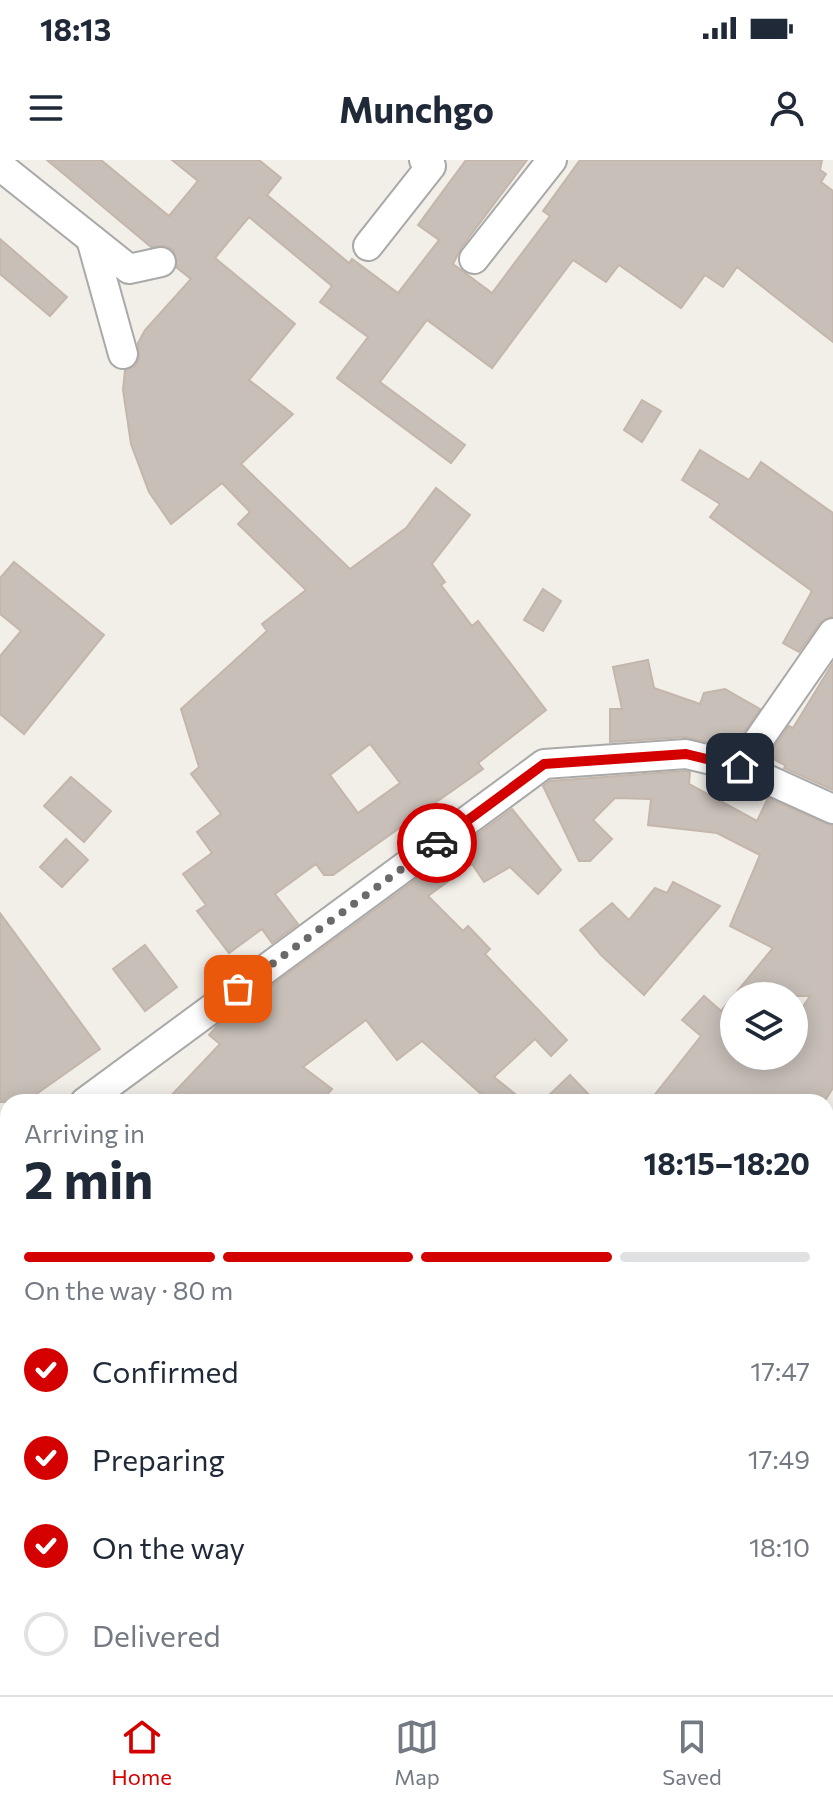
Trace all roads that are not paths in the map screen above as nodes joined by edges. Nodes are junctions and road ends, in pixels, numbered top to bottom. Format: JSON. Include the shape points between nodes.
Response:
{"nodes":[{"id":1,"x":424,"y":160,"type":"edge"},
{"id":2,"x":552,"y":160,"type":"edge"},
{"id":3,"x":0,"y":166,"type":"edge"},
{"id":4,"x":91,"y":239,"type":"junction"},
{"id":5,"x":368,"y":246,"type":"dead end"},
{"id":6,"x":474,"y":259,"type":"dead end"},
{"id":7,"x":161,"y":262,"type":"dead end"},
{"id":8,"x":123,"y":354,"type":"dead end"},
{"id":9,"x":833,"y":633,"type":"edge"},
{"id":10,"x":740,"y":767,"type":"junction"},
{"id":11,"x":833,"y":809,"type":"edge"},
{"id":12,"x":96,"y":1094,"type":"edge"}],
"edges":[{"from":1,"to":5,"type":"street","via":[[431,166]]},
{"from":2,"to":6,"type":"street"},
{"from":3,"to":4,"type":"street"},
{"from":4,"to":7,"type":"street","via":[[129,269]]},
{"from":4,"to":8,"type":"street"},
{"from":9,"to":10,"type":"street"},
{"from":10,"to":11,"type":"street"},
{"from":10,"to":12,"type":"street","via":[[686,754],[544,764]]}]}
